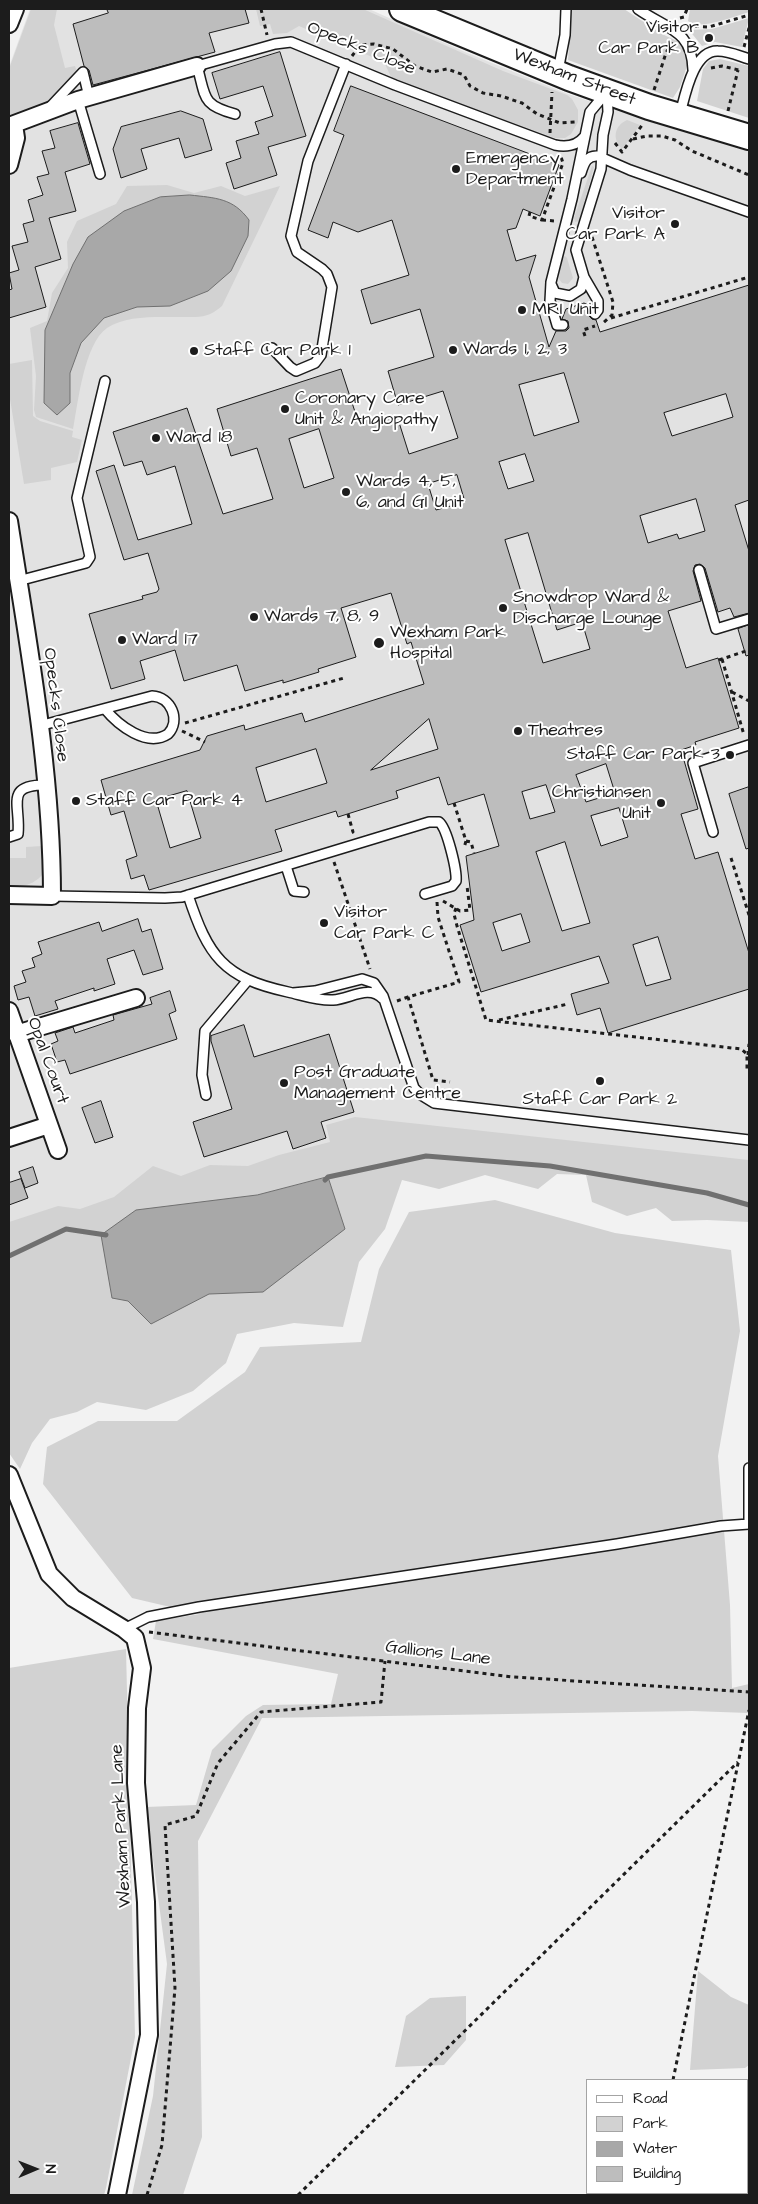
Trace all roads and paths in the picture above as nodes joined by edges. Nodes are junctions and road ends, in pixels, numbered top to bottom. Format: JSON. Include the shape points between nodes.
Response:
{"nodes":[{"id":1,"x":14,"y":9,"type":"edge"},
{"id":2,"x":261,"y":9,"type":"edge"},
{"id":3,"x":566,"y":9,"type":"edge"},
{"id":4,"x":638,"y":9,"type":"edge"},
{"id":5,"x":687,"y":9,"type":"edge"},
{"id":6,"x":406,"y":10,"type":"edge"},
{"id":7,"x":749,"y":15,"type":"edge"},
{"id":8,"x":680,"y":18,"type":"dead end"},
{"id":9,"x":680,"y":23,"type":"dead end"},
{"id":10,"x":9,"y":24,"type":"edge"},
{"id":11,"x":269,"y":45,"type":"junction"},
{"id":12,"x":749,"y":59,"type":"edge"},
{"id":13,"x":346,"y":64,"type":"junction"},
{"id":14,"x":197,"y":66,"type":"junction"},
{"id":15,"x":694,"y":70,"type":"junction"},
{"id":16,"x":555,"y":73,"type":"junction"},
{"id":17,"x":607,"y":92,"type":"junction"},
{"id":18,"x":84,"y":98,"type":"junction"},
{"id":19,"x":46,"y":112,"type":"junction"},
{"id":20,"x":235,"y":114,"type":"dead end"},
{"id":21,"x":679,"y":117,"type":"junction"},
{"id":22,"x":551,"y":120,"type":"junction"},
{"id":23,"x":638,"y":121,"type":"dead end"},
{"id":24,"x":643,"y":123,"type":"dead end"},
{"id":25,"x":579,"y":125,"type":"dead end"},
{"id":26,"x":11,"y":126,"type":"edge"},
{"id":27,"x":603,"y":135,"type":"junction"},
{"id":28,"x":584,"y":137,"type":"junction"},
{"id":29,"x":749,"y":138,"type":"edge"},
{"id":30,"x":632,"y":140,"type":"dead end"},
{"id":31,"x":547,"y":142,"type":"junction"},
{"id":32,"x":602,"y":157,"type":"junction"},
{"id":33,"x":618,"y":164,"type":"junction"},
{"id":34,"x":9,"y":165,"type":"edge"},
{"id":35,"x":100,"y":174,"type":"dead end"},
{"id":36,"x":749,"y":175,"type":"edge"},
{"id":37,"x":572,"y":199,"type":"junction"},
{"id":38,"x":530,"y":212,"type":"dead end"},
{"id":39,"x":749,"y":212,"type":"edge"},
{"id":40,"x":576,"y":250,"type":"junction"},
{"id":41,"x":557,"y":254,"type":"junction"},
{"id":42,"x":584,"y":277,"type":"junction"},
{"id":43,"x":749,"y":277,"type":"edge"},
{"id":44,"x":551,"y":282,"type":"junction"},
{"id":45,"x":594,"y":314,"type":"dead end"},
{"id":46,"x":610,"y":319,"type":"dead end"},
{"id":47,"x":563,"y":325,"type":"dead end"},
{"id":48,"x":272,"y":348,"type":"dead end"},
{"id":49,"x":104,"y":381,"type":"dead end"},
{"id":50,"x":9,"y":521,"type":"edge"},
{"id":51,"x":699,"y":570,"type":"dead end"},
{"id":52,"x":18,"y":581,"type":"junction"},
{"id":53,"x":749,"y":619,"type":"edge"},
{"id":54,"x":749,"y":650,"type":"edge"},
{"id":55,"x":344,"y":678,"type":"dead end"},
{"id":56,"x":732,"y":692,"type":"junction"},
{"id":57,"x":749,"y":701,"type":"edge"},
{"id":58,"x":106,"y":709,"type":"junction"},
{"id":59,"x":39,"y":726,"type":"junction"},
{"id":60,"x":172,"y":726,"type":"junction"},
{"id":61,"x":204,"y":742,"type":"dead end"},
{"id":62,"x":748,"y":745,"type":"edge"},
{"id":63,"x":45,"y":785,"type":"junction"},
{"id":64,"x":454,"y":803,"type":"dead end"},
{"id":65,"x":348,"y":814,"type":"dead end"},
{"id":66,"x":713,"y":832,"type":"dead end"},
{"id":67,"x":344,"y":835,"type":"dead end"},
{"id":68,"x":9,"y":837,"type":"edge"},
{"id":69,"x":466,"y":841,"type":"junction"},
{"id":70,"x":463,"y":851,"type":"dead end"},
{"id":71,"x":330,"y":852,"type":"junction"},
{"id":72,"x":474,"y":854,"type":"dead end"},
{"id":73,"x":731,"y":858,"type":"dead end"},
{"id":74,"x":286,"y":866,"type":"junction"},
{"id":75,"x":466,"y":881,"type":"dead end"},
{"id":76,"x":304,"y":892,"type":"dead end"},
{"id":77,"x":425,"y":894,"type":"dead end"},
{"id":78,"x":9,"y":895,"type":"edge"},
{"id":79,"x":188,"y":895,"type":"junction"},
{"id":80,"x":52,"y":896,"type":"junction"},
{"id":81,"x":456,"y":908,"type":"junction"},
{"id":82,"x":749,"y":916,"type":"edge"},
{"id":83,"x":378,"y":972,"type":"dead end"},
{"id":84,"x":248,"y":980,"type":"junction"},
{"id":85,"x":292,"y":993,"type":"junction"},
{"id":86,"x":394,"y":995,"type":"dead end"},
{"id":87,"x":136,"y":998,"type":"dead end"},
{"id":88,"x":385,"y":1001,"type":"junction"},
{"id":89,"x":397,"y":1001,"type":"dead end"},
{"id":90,"x":568,"y":1004,"type":"dead end"},
{"id":91,"x":9,"y":1011,"type":"edge"},
{"id":92,"x":496,"y":1021,"type":"junction"},
{"id":93,"x":16,"y":1034,"type":"junction"},
{"id":94,"x":749,"y":1044,"type":"edge"},
{"id":95,"x":748,"y":1058,"type":"junction"},
{"id":96,"x":749,"y":1071,"type":"edge"},
{"id":97,"x":450,"y":1082,"type":"dead end"},
{"id":98,"x":206,"y":1095,"type":"dead end"},
{"id":99,"x":49,"y":1124,"type":"junction"},
{"id":100,"x":9,"y":1138,"type":"edge"},
{"id":101,"x":749,"y":1140,"type":"edge"},
{"id":102,"x":58,"y":1150,"type":"dead end"},
{"id":103,"x":749,"y":1468,"type":"edge"},
{"id":104,"x":9,"y":1475,"type":"edge"},
{"id":105,"x":749,"y":1524,"type":"edge"},
{"id":106,"x":124,"y":1629,"type":"junction"},
{"id":107,"x":385,"y":1661,"type":"junction"},
{"id":108,"x":749,"y":1692,"type":"edge"},
{"id":109,"x":749,"y":1710,"type":"edge"},
{"id":110,"x":738,"y":1762,"type":"junction"},
{"id":111,"x":672,"y":2079,"type":"edge"},
{"id":112,"x":117,"y":2195,"type":"edge"},
{"id":113,"x":147,"y":2195,"type":"edge"},
{"id":114,"x":298,"y":2195,"type":"edge"}],
"edges":[{"from":1,"to":10,"type":"street"},
{"from":2,"to":11,"type":"path"},
{"from":3,"to":16,"type":"lane","via":[[565,35]]},
{"from":4,"to":15,"type":"lane","via":[[685,38],[692,52]]},
{"from":5,"to":8,"type":"path","via":[[684,17]]},
{"from":6,"to":16,"type":"street","name":"Wexham Street"},
{"from":7,"to":9,"type":"path","via":[[709,27]]},
{"from":11,"to":13,"type":"lane","name":"Opecks Close","via":[[291,42]]},
{"from":11,"to":14,"type":"lane","name":"Opecks Close"},
{"from":12,"to":15,"type":"lane","via":[[712,52]]},
{"from":13,"to":22,"type":"path","via":[[360,45],[374,44],[393,49],[415,66],[432,72],[447,69],[464,75],[470,86],[483,93],[522,103]]},
{"from":13,"to":31,"type":"lane","name":"Opecks Close"},
{"from":13,"to":48,"type":"lane","via":[[308,161],[292,236],[297,252],[322,269],[332,286],[321,355],[315,363],[296,371]]},
{"from":14,"to":18,"type":"street","name":"Opecks Close"},
{"from":14,"to":20,"type":"lane","via":[[211,105]]},
{"from":15,"to":21,"type":"lane"},
{"from":16,"to":17,"type":"street","name":"Wexham Street"},
{"from":16,"to":22,"type":"path"},
{"from":17,"to":21,"type":"street","name":"Wexham Street"},
{"from":17,"to":27,"type":"lane","via":[[608,112]]},
{"from":17,"to":28,"type":"lane","via":[[591,109]]},
{"from":18,"to":19,"type":"street","name":"Opecks Close"},
{"from":18,"to":19,"type":"lane","via":[[83,72]]},
{"from":18,"to":35,"type":"lane"},
{"from":19,"to":26,"type":"street","name":"Opecks Close"},
{"from":21,"to":29,"type":"street","name":"Wexham Street"},
{"from":22,"to":25,"type":"path","via":[[560,123],[572,121]]},
{"from":22,"to":31,"type":"path"},
{"from":23,"to":24,"type":"path"},
{"from":26,"to":34,"type":"street","name":"Opecks Close","via":[[16,138]]},
{"from":27,"to":32,"type":"lane"},
{"from":27,"to":33,"type":"lane","via":[[606,149]]},
{"from":28,"to":31,"type":"lane","name":"Opecks Close","via":[[565,146]]},
{"from":28,"to":37,"type":"lane"},
{"from":30,"to":36,"type":"path","via":[[647,136],[668,138]]},
{"from":31,"to":38,"type":"path","via":[[544,151],[561,157],[563,163],[542,220],[529,216]]},
{"from":32,"to":33,"type":"lane"},
{"from":32,"to":37,"type":"lane","via":[[586,160]]},
{"from":32,"to":40,"type":"lane"},
{"from":33,"to":39,"type":"lane"},
{"from":37,"to":41,"type":"lane"},
{"from":40,"to":41,"type":"lane","via":[[566,247]]},
{"from":40,"to":42,"type":"lane"},
{"from":41,"to":44,"type":"lane"},
{"from":42,"to":44,"type":"lane","via":[[581,289],[570,296],[555,293]]},
{"from":42,"to":45,"type":"lane","via":[[598,301],[598,310]]},
{"from":43,"to":46,"type":"path"},
{"from":44,"to":47,"type":"lane","via":[[549,298],[555,321],[557,325]]},
{"from":49,"to":52,"type":"lane","via":[[77,498],[90,557],[86,563]]},
{"from":50,"to":52,"type":"street","name":"Opecks Close"},
{"from":51,"to":53,"type":"lane","via":[[716,629]]},
{"from":52,"to":59,"type":"street","name":"Opecks Close"},
{"from":54,"to":56,"type":"path","via":[[720,660]]},
{"from":55,"to":60,"type":"path"},
{"from":56,"to":57,"type":"path"},
{"from":56,"to":62,"type":"path"},
{"from":58,"to":59,"type":"lane"},
{"from":58,"to":60,"type":"lane","via":[[121,725],[145,737],[163,737]]},
{"from":58,"to":60,"type":"lane","via":[[152,696],[160,697],[172,708]]},
{"from":59,"to":63,"type":"street","name":"Opecks Close"},
{"from":60,"to":61,"type":"path"},
{"from":62,"to":66,"type":"lane","via":[[693,763]]},
{"from":63,"to":68,"type":"lane","via":[[21,790],[18,834]]},
{"from":63,"to":80,"type":"street","name":"Opecks Close","via":[[52,856]]},
{"from":64,"to":69,"type":"path"},
{"from":65,"to":67,"type":"path","via":[[353,832]]},
{"from":69,"to":70,"type":"path"},
{"from":69,"to":72,"type":"path","via":[[471,842]]},
{"from":71,"to":74,"type":"lane"},
{"from":71,"to":77,"type":"lane","via":[[438,822],[444,829],[456,881],[452,886]]},
{"from":71,"to":83,"type":"path","via":[[369,969]]},
{"from":73,"to":82,"type":"path"},
{"from":74,"to":76,"type":"lane","via":[[294,891]]},
{"from":74,"to":79,"type":"lane"},
{"from":75,"to":81,"type":"path","via":[[470,910]]},
{"from":78,"to":80,"type":"street"},
{"from":79,"to":80,"type":"lane","via":[[165,898]]},
{"from":79,"to":84,"type":"lane","via":[[208,947],[223,963]]},
{"from":81,"to":92,"type":"path","via":[[457,926],[486,1020]]},
{"from":81,"to":97,"type":"path","via":[[439,898],[438,917],[459,982],[408,997],[433,1080]]},
{"from":84,"to":85,"type":"lane"},
{"from":84,"to":98,"type":"lane","via":[[205,1032],[202,1075]]},
{"from":85,"to":88,"type":"lane","via":[[327,1000],[374,992]]},
{"from":85,"to":88,"type":"lane","via":[[315,991],[362,979],[377,987]]},
{"from":86,"to":89,"type":"path"},
{"from":87,"to":93,"type":"street"},
{"from":88,"to":101,"type":"lane","via":[[414,1088],[434,1103]]},
{"from":90,"to":92,"type":"path"},
{"from":91,"to":93,"type":"street","name":"Opal Court"},
{"from":92,"to":95,"type":"path","via":[[741,1049]]},
{"from":93,"to":99,"type":"street","name":"Opal Court"},
{"from":94,"to":95,"type":"path"},
{"from":95,"to":96,"type":"path"},
{"from":99,"to":100,"type":"street","name":"Opal Court"},
{"from":99,"to":102,"type":"street","name":"Opal Court"},
{"from":103,"to":105,"type":"lane"},
{"from":104,"to":106,"type":"street","name":"Wexham Park Lane","via":[[49,1574],[73,1598]]},
{"from":105,"to":106,"type":"lane","via":[[216,1605],[148,1617]]},
{"from":106,"to":107,"type":"path","name":"Gallions Lane"},
{"from":106,"to":112,"type":"street","name":"Wexham Park Lane","via":[[135,1638],[142,1668],[136,1783],[146,1902],[149,2034]]},
{"from":107,"to":108,"type":"path","name":"Gallions Lane","via":[[513,1677]]},
{"from":107,"to":113,"type":"path","via":[[381,1702],[261,1712],[218,1763],[196,1816],[166,1825],[176,1988],[162,2145]]},
{"from":109,"to":110,"type":"path"},
{"from":110,"to":111,"type":"path"},
{"from":110,"to":114,"type":"path"}]}
